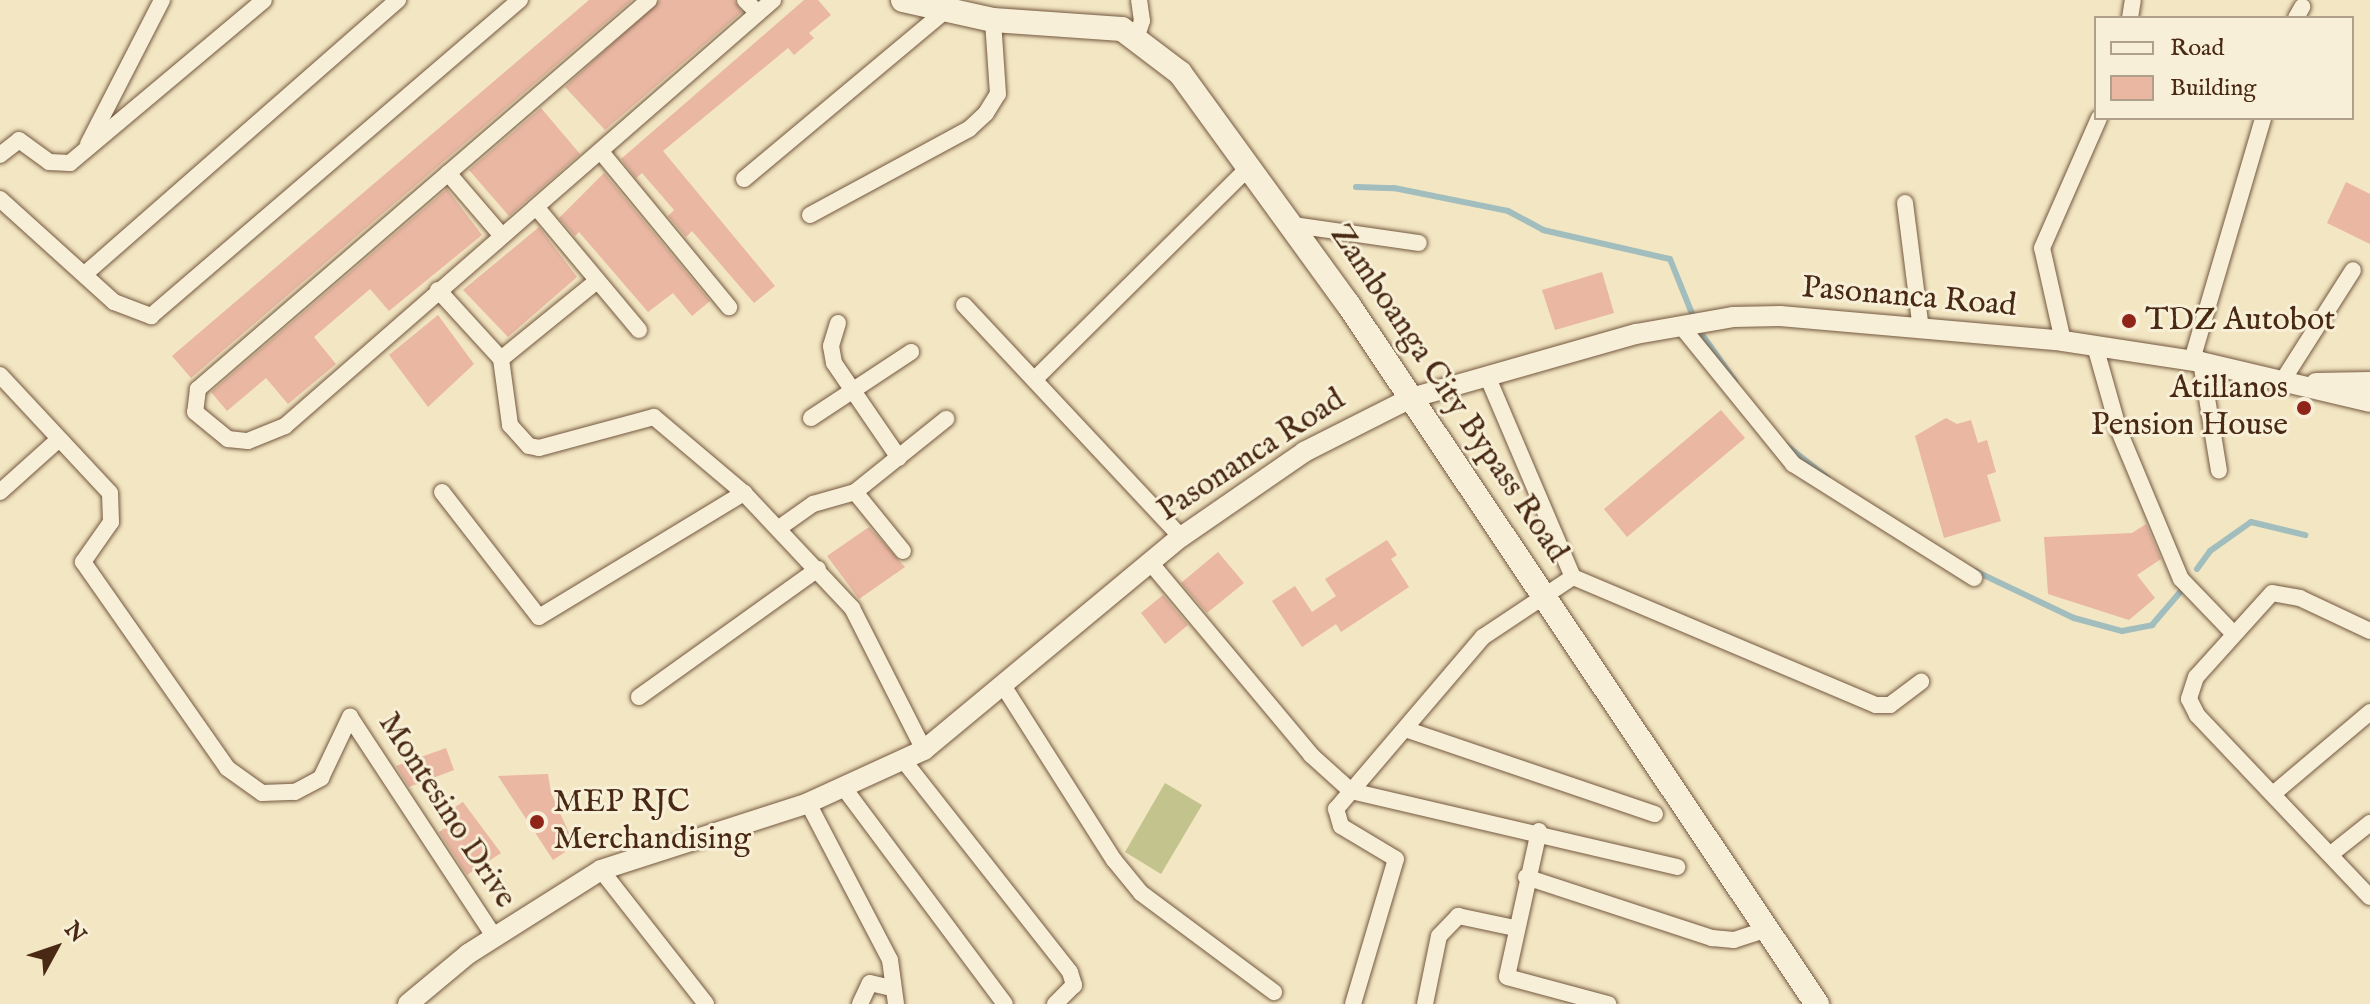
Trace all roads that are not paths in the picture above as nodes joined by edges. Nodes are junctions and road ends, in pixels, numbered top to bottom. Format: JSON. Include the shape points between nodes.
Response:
{"nodes":[{"id":1,"x":162,"y":0,"type":"edge"},
{"id":2,"x":264,"y":0,"type":"edge"},
{"id":3,"x":398,"y":0,"type":"edge"},
{"id":4,"x":520,"y":0,"type":"edge"},
{"id":5,"x":649,"y":0,"type":"edge"},
{"id":6,"x":745,"y":0,"type":"edge"},
{"id":7,"x":773,"y":0,"type":"edge"},
{"id":8,"x":903,"y":0,"type":"edge"},
{"id":9,"x":1139,"y":0,"type":"edge"},
{"id":10,"x":944,"y":12,"type":"junction"},
{"id":11,"x":758,"y":13,"type":"junction"},
{"id":12,"x":993,"y":20,"type":"junction"},
{"id":13,"x":1137,"y":36,"type":"junction"},
{"id":14,"x":2098,"y":120,"type":"edge"},
{"id":15,"x":2262,"y":120,"type":"edge"},
{"id":16,"x":85,"y":149,"type":"junction"},
{"id":17,"x":602,"y":153,"type":"junction"},
{"id":18,"x":0,"y":155,"type":"edge"},
{"id":19,"x":1251,"y":165,"type":"junction"},
{"id":20,"x":448,"y":173,"type":"junction"},
{"id":21,"x":744,"y":179,"type":"dead end"},
{"id":22,"x":0,"y":199,"type":"edge"},
{"id":23,"x":1905,"y":203,"type":"dead end"},
{"id":24,"x":537,"y":208,"type":"junction"},
{"id":25,"x":810,"y":215,"type":"dead end"},
{"id":26,"x":1294,"y":225,"type":"junction"},
{"id":27,"x":502,"y":236,"type":"junction"},
{"id":28,"x":1419,"y":243,"type":"dead end"},
{"id":29,"x":2353,"y":270,"type":"dead end"},
{"id":30,"x":86,"y":273,"type":"junction"},
{"id":31,"x":597,"y":281,"type":"junction"},
{"id":32,"x":438,"y":290,"type":"junction"},
{"id":33,"x":964,"y":305,"type":"dead end"},
{"id":34,"x":729,"y":307,"type":"dead end"},
{"id":35,"x":838,"y":323,"type":"dead end"},
{"id":36,"x":1681,"y":326,"type":"junction"},
{"id":37,"x":1921,"y":329,"type":"junction"},
{"id":38,"x":639,"y":330,"type":"dead end"},
{"id":39,"x":2063,"y":341,"type":"junction"},
{"id":40,"x":2095,"y":346,"type":"junction"},
{"id":41,"x":911,"y":352,"type":"dead end"},
{"id":42,"x":501,"y":359,"type":"junction"},
{"id":43,"x":2196,"y":361,"type":"junction"},
{"id":44,"x":0,"y":375,"type":"edge"},
{"id":45,"x":1037,"y":377,"type":"junction"},
{"id":46,"x":1488,"y":378,"type":"junction"},
{"id":47,"x":2292,"y":382,"type":"junction"},
{"id":48,"x":2370,"y":382,"type":"edge"},
{"id":49,"x":853,"y":391,"type":"junction"},
{"id":50,"x":1411,"y":398,"type":"junction"},
{"id":51,"x":2370,"y":402,"type":"edge"},
{"id":52,"x":811,"y":418,"type":"dead end"},
{"id":53,"x":946,"y":419,"type":"dead end"},
{"id":54,"x":59,"y":439,"type":"junction"},
{"id":55,"x":899,"y":458,"type":"junction"},
{"id":56,"x":2219,"y":471,"type":"dead end"},
{"id":57,"x":0,"y":492,"type":"edge"},
{"id":58,"x":442,"y":492,"type":"dead end"},
{"id":59,"x":855,"y":492,"type":"junction"},
{"id":60,"x":744,"y":493,"type":"junction"},
{"id":61,"x":779,"y":528,"type":"junction"},
{"id":62,"x":1181,"y":537,"type":"junction"},
{"id":63,"x":903,"y":551,"type":"dead end"},
{"id":64,"x":1149,"y":561,"type":"junction"},
{"id":65,"x":818,"y":569,"type":"junction"},
{"id":66,"x":1573,"y":577,"type":"junction"},
{"id":67,"x":1974,"y":578,"type":"dead end"},
{"id":68,"x":1544,"y":593,"type":"junction"},
{"id":69,"x":2370,"y":631,"type":"edge"},
{"id":70,"x":2234,"y":634,"type":"junction"},
{"id":71,"x":1921,"y":682,"type":"dead end"},
{"id":72,"x":1004,"y":687,"type":"junction"},
{"id":73,"x":639,"y":697,"type":"dead end"},
{"id":74,"x":2370,"y":712,"type":"edge"},
{"id":75,"x":1405,"y":729,"type":"junction"},
{"id":76,"x":924,"y":750,"type":"junction"},
{"id":77,"x":904,"y":761,"type":"junction"},
{"id":78,"x":844,"y":788,"type":"junction"},
{"id":79,"x":1351,"y":791,"type":"junction"},
{"id":80,"x":2273,"y":794,"type":"junction"},
{"id":81,"x":808,"y":803,"type":"junction"},
{"id":82,"x":1655,"y":814,"type":"dead end"},
{"id":83,"x":2370,"y":823,"type":"edge"},
{"id":84,"x":1539,"y":831,"type":"junction"},
{"id":85,"x":2331,"y":854,"type":"junction"},
{"id":86,"x":1677,"y":867,"type":"dead end"},
{"id":87,"x":601,"y":870,"type":"junction"},
{"id":88,"x":1526,"y":877,"type":"junction"},
{"id":89,"x":2370,"y":897,"type":"edge"},
{"id":90,"x":1515,"y":928,"type":"junction"},
{"id":91,"x":1767,"y":929,"type":"junction"},
{"id":92,"x":494,"y":936,"type":"junction"},
{"id":93,"x":1274,"y":992,"type":"dead end"},
{"id":94,"x":894,"y":996,"type":"edge"},
{"id":95,"x":408,"y":1004,"type":"edge"},
{"id":96,"x":706,"y":1004,"type":"edge"},
{"id":97,"x":860,"y":1004,"type":"edge"},
{"id":98,"x":1005,"y":1004,"type":"edge"},
{"id":99,"x":1055,"y":1004,"type":"edge"},
{"id":100,"x":1353,"y":1004,"type":"edge"},
{"id":101,"x":1425,"y":1004,"type":"edge"},
{"id":102,"x":1608,"y":1004,"type":"edge"},
{"id":103,"x":1817,"y":1004,"type":"edge"}],
"edges":[{"from":1,"to":16,"type":"street"},
{"from":2,"to":16,"type":"street"},
{"from":3,"to":30,"type":"street"},
{"from":4,"to":30,"type":"street","via":[[151,316],[114,302]]},
{"from":5,"to":20,"type":"street"},
{"from":6,"to":11,"type":"street"},
{"from":7,"to":11,"type":"street"},
{"from":8,"to":10,"type":"main road","name":"Zamboanga City Bypass Road"},
{"from":9,"to":13,"type":"street","via":[[1142,21]]},
{"from":10,"to":12,"type":"main road","name":"Zamboanga City Bypass Road"},
{"from":10,"to":21,"type":"street"},
{"from":11,"to":17,"type":"street"},
{"from":12,"to":13,"type":"main road","name":"Zamboanga City Bypass Road","via":[[1105,24]]},
{"from":12,"to":25,"type":"street","via":[[998,94],[986,113],[969,129]]},
{"from":13,"to":19,"type":"main road","name":"Zamboanga City Bypass Road","via":[[1180,73]]},
{"from":14,"to":39,"type":"street","via":[[2042,248]]},
{"from":15,"to":43,"type":"street"},
{"from":16,"to":18,"type":"street","via":[[63,166],[19,140]]},
{"from":17,"to":24,"type":"street"},
{"from":17,"to":34,"type":"street"},
{"from":19,"to":26,"type":"main road","name":"Zamboanga City Bypass Road"},
{"from":19,"to":45,"type":"street"},
{"from":20,"to":27,"type":"street"},
{"from":20,"to":32,"type":"street","via":[[198,389],[195,412],[228,439],[248,441],[275,433]]},
{"from":22,"to":30,"type":"street"},
{"from":23,"to":37,"type":"street"},
{"from":24,"to":27,"type":"street"},
{"from":24,"to":31,"type":"street"},
{"from":26,"to":28,"type":"street","via":[[1358,230]]},
{"from":26,"to":50,"type":"main road","name":"Zamboanga City Bypass Road"},
{"from":27,"to":32,"type":"street"},
{"from":29,"to":47,"type":"street"},
{"from":31,"to":38,"type":"street"},
{"from":31,"to":42,"type":"street"},
{"from":32,"to":42,"type":"street"},
{"from":33,"to":45,"type":"street"},
{"from":35,"to":49,"type":"street","via":[[831,355]]},
{"from":36,"to":37,"type":"street","name":"Pasonanca Road","via":[[1780,316]]},
{"from":36,"to":46,"type":"street","name":"Pasonanca Road"},
{"from":36,"to":67,"type":"street","via":[[1793,464]]},
{"from":37,"to":39,"type":"street","name":"Pasonanca Road"},
{"from":39,"to":40,"type":"street","name":"Pasonanca Road"},
{"from":40,"to":43,"type":"street","name":"Pasonanca Road"},
{"from":40,"to":70,"type":"street","via":[[2119,431],[2181,579]]},
{"from":41,"to":49,"type":"street"},
{"from":42,"to":60,"type":"street","via":[[510,425],[529,446],[539,448],[654,417]]},
{"from":43,"to":47,"type":"street","name":"Pasonanca Road"},
{"from":43,"to":56,"type":"street"},
{"from":44,"to":54,"type":"street"},
{"from":45,"to":62,"type":"street"},
{"from":46,"to":50,"type":"street","name":"Pasonanca Road"},
{"from":46,"to":66,"type":"street"},
{"from":47,"to":48,"type":"street","name":"Pasonanca Road"},
{"from":47,"to":51,"type":"street","name":"Pasonanca Road"},
{"from":49,"to":52,"type":"street"},
{"from":49,"to":55,"type":"street"},
{"from":50,"to":62,"type":"street","name":"Pasonanca Road","via":[[1304,452]]},
{"from":50,"to":68,"type":"main road","name":"Zamboanga City Bypass Road"},
{"from":53,"to":55,"type":"street"},
{"from":54,"to":57,"type":"street"},
{"from":54,"to":92,"type":"street","name":"Montesino Drive","via":[[114,503],[111,522],[85,554],[88,574],[235,775],[273,795],[311,785],[330,766],[350,717]]},
{"from":55,"to":59,"type":"street"},
{"from":58,"to":60,"type":"street","via":[[539,617]]},
{"from":59,"to":61,"type":"street","via":[[813,504]]},
{"from":59,"to":63,"type":"street"},
{"from":60,"to":61,"type":"street"},
{"from":61,"to":65,"type":"street"},
{"from":62,"to":64,"type":"street","name":"Pasonanca Road"},
{"from":64,"to":72,"type":"street","name":"Pasonanca Road"},
{"from":64,"to":79,"type":"street","via":[[1311,755]]},
{"from":65,"to":73,"type":"street"},
{"from":65,"to":76,"type":"street","via":[[865,628]]},
{"from":66,"to":68,"type":"street"},
{"from":66,"to":71,"type":"street","via":[[1876,705],[1890,705]]},
{"from":68,"to":75,"type":"street","via":[[1483,637]]},
{"from":68,"to":91,"type":"main road","name":"Zamboanga City Bypass Road"},
{"from":69,"to":70,"type":"street","via":[[2282,591],[2272,593]]},
{"from":70,"to":80,"type":"street","via":[[2196,677],[2189,699],[2197,715]]},
{"from":72,"to":76,"type":"street","name":"Pasonanca Road"},
{"from":72,"to":93,"type":"street","via":[[1114,860],[1141,893]]},
{"from":74,"to":80,"type":"street"},
{"from":75,"to":79,"type":"street"},
{"from":75,"to":82,"type":"street"},
{"from":76,"to":77,"type":"street","name":"Pasonanca Road"},
{"from":77,"to":78,"type":"street","name":"Pasonanca Road"},
{"from":77,"to":99,"type":"street","via":[[1070,972],[1074,985]]},
{"from":78,"to":81,"type":"street","name":"Pasonanca Road"},
{"from":78,"to":98,"type":"street"},
{"from":79,"to":84,"type":"street"},
{"from":79,"to":100,"type":"street","via":[[1336,809],[1341,826],[1396,859]]},
{"from":80,"to":85,"type":"street"},
{"from":81,"to":87,"type":"street","name":"Pasonanca Road"},
{"from":81,"to":94,"type":"street","via":[[890,960]]},
{"from":83,"to":85,"type":"street"},
{"from":84,"to":86,"type":"street"},
{"from":84,"to":88,"type":"street"},
{"from":85,"to":89,"type":"street"},
{"from":87,"to":92,"type":"street","name":"Pasonanca Road"},
{"from":87,"to":96,"type":"street"},
{"from":88,"to":90,"type":"street"},
{"from":88,"to":91,"type":"street","via":[[1712,938],[1734,940]]},
{"from":90,"to":101,"type":"street","via":[[1458,916],[1439,936]]},
{"from":90,"to":102,"type":"street","via":[[1504,970],[1511,981]]},
{"from":91,"to":103,"type":"main road","name":"Zamboanga City Bypass Road"},
{"from":92,"to":95,"type":"street","name":"Pasonanca Road"},
{"from":94,"to":97,"type":"street","via":[[870,983]]}]}
